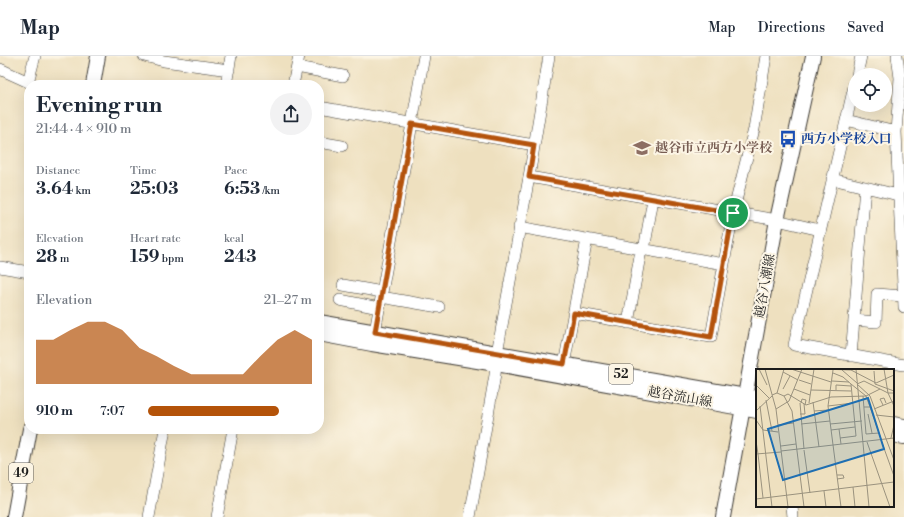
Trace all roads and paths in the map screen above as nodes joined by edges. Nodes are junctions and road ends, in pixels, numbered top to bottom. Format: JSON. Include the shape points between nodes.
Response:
{"nodes":[{"id":1,"x":35,"y":56,"type":"edge"},
{"id":2,"x":98,"y":56,"type":"edge"},
{"id":3,"x":144,"y":56,"type":"edge"},
{"id":4,"x":231,"y":56,"type":"edge"},
{"id":5,"x":424,"y":56,"type":"edge"},
{"id":6,"x":549,"y":56,"type":"edge"},
{"id":7,"x":813,"y":56,"type":"edge"},
{"id":8,"x":861,"y":56,"type":"edge"},
{"id":9,"x":897,"y":56,"type":"edge"},
{"id":10,"x":763,"y":57,"type":"edge"},
{"id":11,"x":298,"y":61,"type":"edge"},
{"id":12,"x":858,"y":68,"type":"edge"},
{"id":13,"x":0,"y":69,"type":"edge"},
{"id":14,"x":229,"y":70,"type":"junction"},
{"id":15,"x":343,"y":76,"type":"dead end"},
{"id":16,"x":32,"y":80,"type":"edge"},
{"id":17,"x":94,"y":80,"type":"edge"},
{"id":18,"x":227,"y":80,"type":"edge"},
{"id":19,"x":294,"y":80,"type":"edge"},
{"id":20,"x":24,"y":81,"type":"edge"},
{"id":21,"x":324,"y":108,"type":"edge"},
{"id":22,"x":848,"y":112,"type":"edge"},
{"id":23,"x":846,"y":120,"type":"junction"},
{"id":24,"x":412,"y":124,"type":"junction"},
{"id":25,"x":896,"y":132,"type":"junction"},
{"id":26,"x":324,"y":143,"type":"edge"},
{"id":27,"x":534,"y":145,"type":"junction"},
{"id":28,"x":342,"y":146,"type":"dead end"},
{"id":29,"x":529,"y":177,"type":"junction"},
{"id":30,"x":832,"y":179,"type":"junction"},
{"id":31,"x":865,"y":187,"type":"junction"},
{"id":32,"x":898,"y":195,"type":"junction"},
{"id":33,"x":653,"y":199,"type":"junction"},
{"id":34,"x":733,"y":213,"type":"junction"},
{"id":35,"x":777,"y":220,"type":"junction"},
{"id":36,"x":519,"y":227,"type":"junction"},
{"id":37,"x":820,"y":230,"type":"junction"},
{"id":38,"x":587,"y":240,"type":"junction"},
{"id":39,"x":642,"y":250,"type":"junction"},
{"id":40,"x":724,"y":264,"type":"junction"},
{"id":41,"x":0,"y":267,"type":"edge"},
{"id":42,"x":24,"y":271,"type":"edge"},
{"id":43,"x":344,"y":285,"type":"dead end"},
{"id":44,"x":381,"y":299,"type":"junction"},
{"id":45,"x":340,"y":300,"type":"dead end"},
{"id":46,"x":904,"y":302,"type":"edge"},
{"id":47,"x":439,"y":307,"type":"dead end"},
{"id":48,"x":574,"y":313,"type":"junction"},
{"id":49,"x":854,"y":320,"type":"junction"},
{"id":50,"x":324,"y":323,"type":"edge"},
{"id":51,"x":628,"y":323,"type":"junction"},
{"id":52,"x":375,"y":332,"type":"junction"},
{"id":53,"x":324,"y":335,"type":"edge"},
{"id":54,"x":851,"y":356,"type":"junction"},
{"id":55,"x":497,"y":358,"type":"junction"},
{"id":56,"x":564,"y":364,"type":"junction"},
{"id":57,"x":904,"y":365,"type":"edge"},
{"id":58,"x":748,"y":401,"type":"edge"},
{"id":59,"x":756,"y":410,"type":"edge"},
{"id":60,"x":894,"y":424,"type":"edge"},
{"id":61,"x":904,"y":426,"type":"edge"},
{"id":62,"x":29,"y":434,"type":"edge"},
{"id":63,"x":164,"y":434,"type":"edge"},
{"id":64,"x":232,"y":434,"type":"edge"},
{"id":65,"x":894,"y":435,"type":"edge"},
{"id":66,"x":904,"y":437,"type":"edge"},
{"id":67,"x":792,"y":507,"type":"edge"},
{"id":68,"x":14,"y":517,"type":"edge"},
{"id":69,"x":149,"y":517,"type":"edge"},
{"id":70,"x":217,"y":517,"type":"edge"},
{"id":71,"x":470,"y":517,"type":"edge"},
{"id":72,"x":723,"y":517,"type":"edge"},
{"id":73,"x":793,"y":517,"type":"edge"}],
"edges":[{"from":1,"to":16,"type":"street"},
{"from":2,"to":17,"type":"main road"},
{"from":3,"to":14,"type":"street"},
{"from":4,"to":14,"type":"street"},
{"from":5,"to":24,"type":"street"},
{"from":6,"to":27,"type":"street"},
{"from":7,"to":35,"type":"main road","name":"越谷八潮線"},
{"from":8,"to":12,"type":"street"},
{"from":9,"to":25,"type":"street","via":[[900,78]]},
{"from":10,"to":34,"type":"street","via":[[754,129]]},
{"from":11,"to":15,"type":"street"},
{"from":11,"to":19,"type":"street"},
{"from":13,"to":20,"type":"street"},
{"from":14,"to":18,"type":"street"},
{"from":21,"to":24,"type":"street"},
{"from":22,"to":23,"type":"street"},
{"from":23,"to":25,"type":"street"},
{"from":23,"to":30,"type":"street"},
{"from":24,"to":27,"type":"street"},
{"from":24,"to":44,"type":"street"},
{"from":25,"to":32,"type":"street"},
{"from":26,"to":28,"type":"street"},
{"from":27,"to":29,"type":"street"},
{"from":29,"to":33,"type":"street"},
{"from":29,"to":36,"type":"street"},
{"from":30,"to":31,"type":"street"},
{"from":30,"to":37,"type":"street"},
{"from":31,"to":32,"type":"street"},
{"from":31,"to":49,"type":"street"},
{"from":32,"to":46,"type":"street"},
{"from":33,"to":34,"type":"street"},
{"from":33,"to":39,"type":"street"},
{"from":34,"to":35,"type":"street"},
{"from":34,"to":40,"type":"street"},
{"from":35,"to":37,"type":"street"},
{"from":35,"to":58,"type":"main road","name":"越谷八潮線"},
{"from":36,"to":38,"type":"street"},
{"from":36,"to":55,"type":"street"},
{"from":37,"to":54,"type":"street","via":[[794,345]]},
{"from":38,"to":39,"type":"street"},
{"from":38,"to":48,"type":"street"},
{"from":39,"to":40,"type":"street"},
{"from":39,"to":51,"type":"street"},
{"from":40,"to":51,"type":"street","via":[[711,337]]},
{"from":41,"to":42,"type":"street"},
{"from":43,"to":44,"type":"street"},
{"from":44,"to":45,"type":"street"},
{"from":44,"to":47,"type":"street"},
{"from":44,"to":52,"type":"street"},
{"from":46,"to":49,"type":"street","via":[[877,294],[876,322]]},
{"from":48,"to":51,"type":"street"},
{"from":48,"to":56,"type":"street"},
{"from":49,"to":54,"type":"street"},
{"from":50,"to":52,"type":"main road","name":"越谷流山線","number":"52"},
{"from":52,"to":55,"type":"main road","name":"越谷流山線","number":"52"},
{"from":53,"to":55,"type":"main road","name":"越谷流山線","number":"52","via":[[379,345]]},
{"from":54,"to":57,"type":"street"},
{"from":55,"to":56,"type":"main road","name":"越谷流山線","number":"52"},
{"from":55,"to":58,"type":"main road","name":"越谷流山線","number":"52"},
{"from":55,"to":71,"type":"street"},
{"from":56,"to":58,"type":"main road","name":"越谷流山線","number":"52"},
{"from":58,"to":59,"type":"main road","name":"越谷流山線","number":"52"},
{"from":58,"to":72,"type":"main road","name":"越谷八潮線"},
{"from":60,"to":61,"type":"main road"},
{"from":62,"to":68,"type":"main road","number":"49"},
{"from":63,"to":69,"type":"street"},
{"from":64,"to":70,"type":"street"},
{"from":65,"to":66,"type":"main road"},
{"from":67,"to":73,"type":"street"}]}
